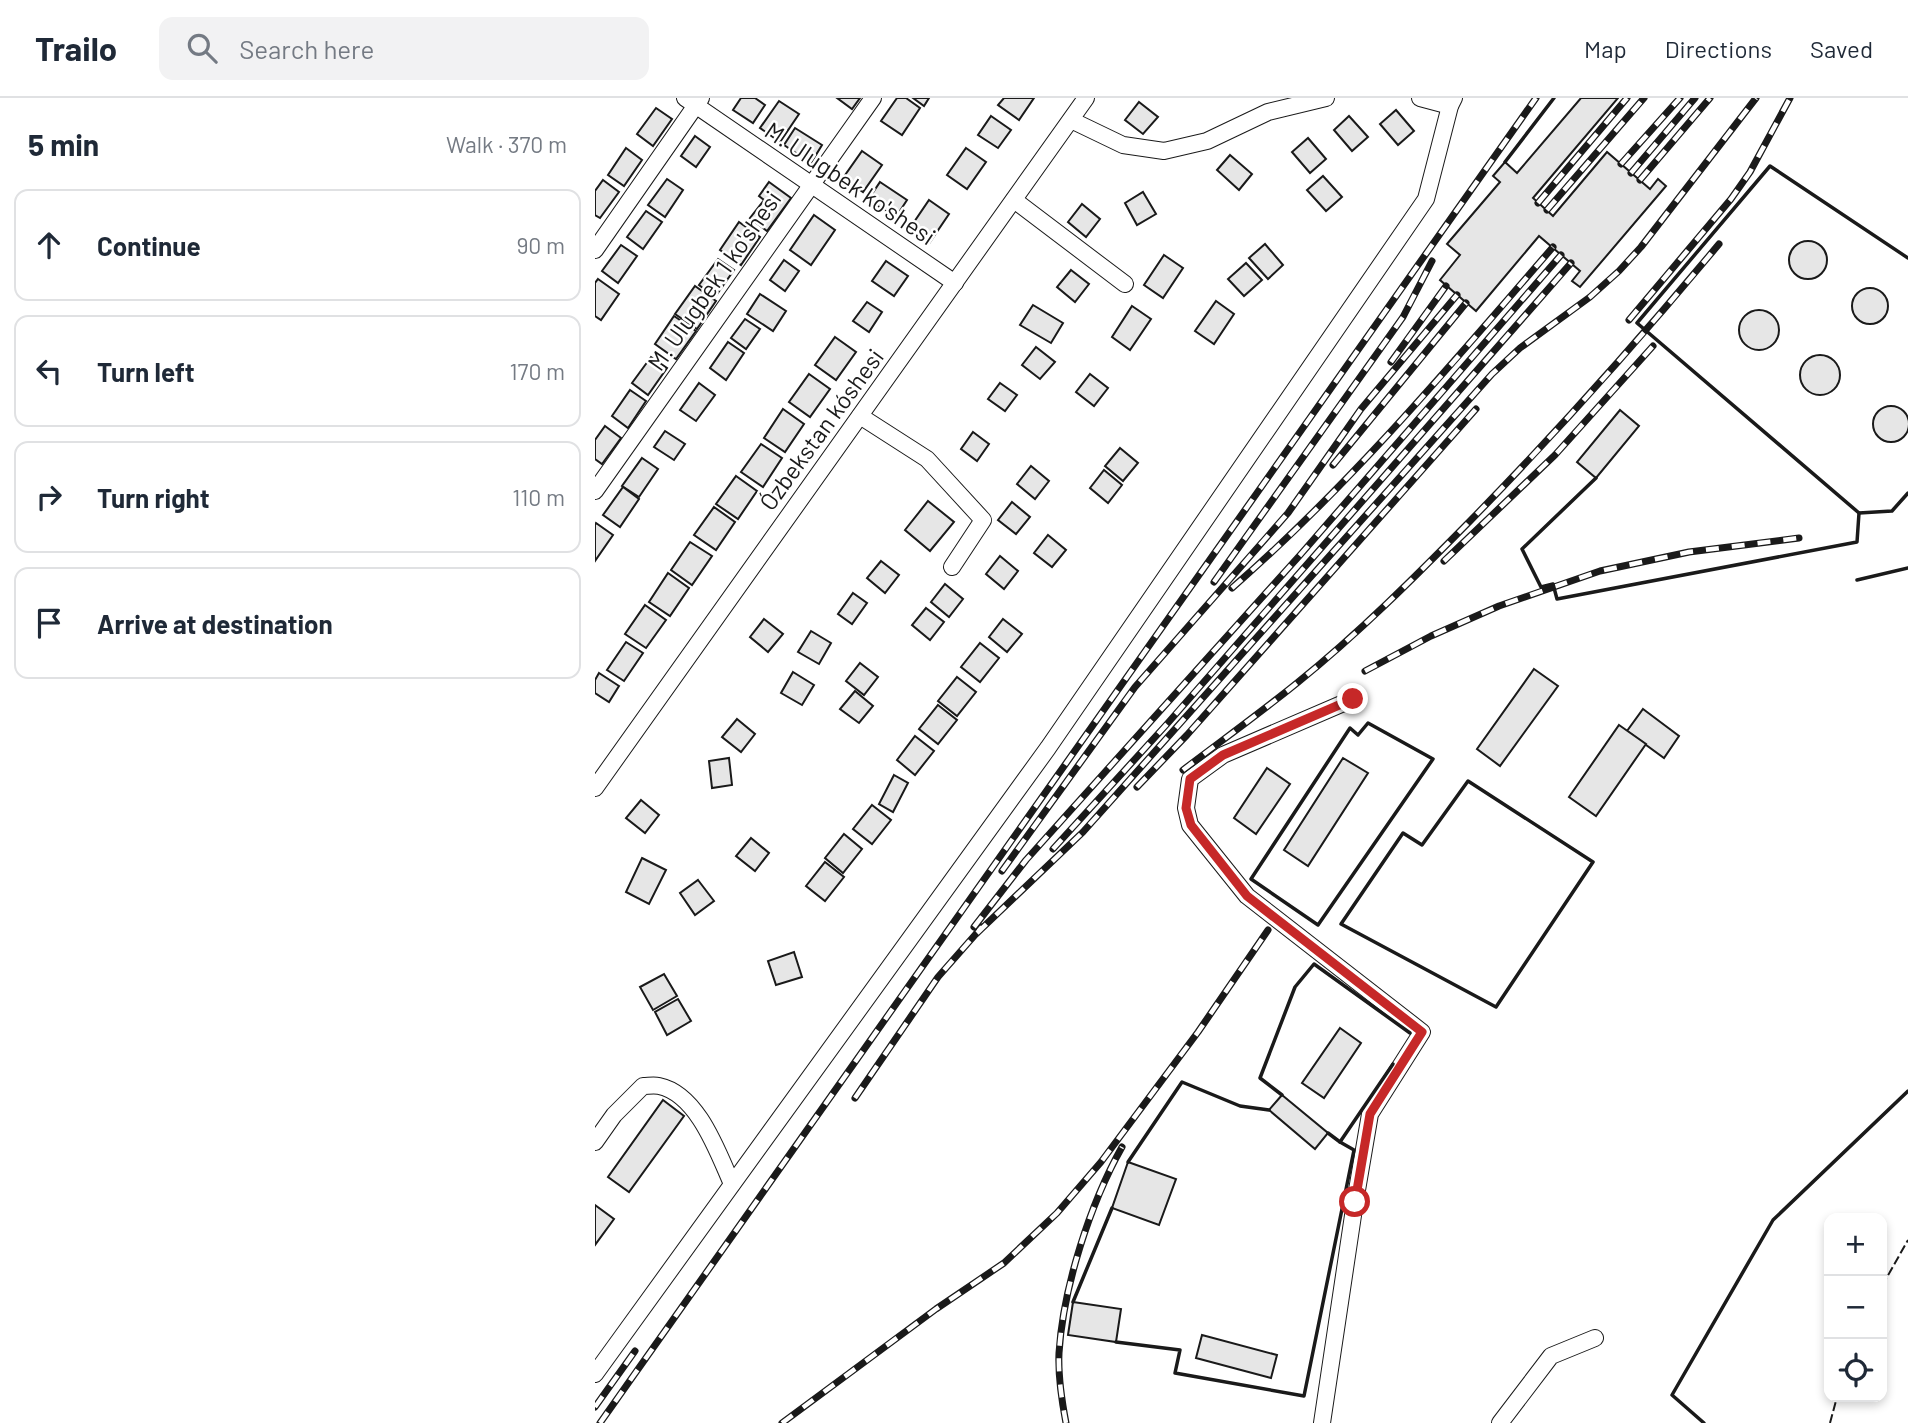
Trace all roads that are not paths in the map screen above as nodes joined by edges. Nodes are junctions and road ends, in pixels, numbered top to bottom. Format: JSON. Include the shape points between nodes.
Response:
{"nodes":[{"id":1,"x":873,"y":98,"type":"edge"},
{"id":2,"x":1086,"y":98,"type":"edge"},
{"id":3,"x":1326,"y":98,"type":"edge"},
{"id":4,"x":1420,"y":98,"type":"edge"},
{"id":5,"x":694,"y":101,"type":"edge"},
{"id":6,"x":1452,"y":102,"type":"edge"},
{"id":7,"x":1071,"y":120,"type":"junction"},
{"id":8,"x":811,"y":185,"type":"junction"},
{"id":9,"x":1014,"y":200,"type":"junction"},
{"id":10,"x":595,"y":250,"type":"edge"},
{"id":11,"x":955,"y":283,"type":"junction"},
{"id":12,"x":1125,"y":284,"type":"dead end"},
{"id":13,"x":860,"y":416,"type":"junction"},
{"id":14,"x":595,"y":491,"type":"edge"},
{"id":15,"x":952,"y":567,"type":"dead end"},
{"id":16,"x":1353,"y":699,"type":"dead end"},
{"id":17,"x":595,"y":788,"type":"edge"},
{"id":18,"x":595,"y":1142,"type":"edge"},
{"id":19,"x":732,"y":1184,"type":"junction"},
{"id":20,"x":1595,"y":1338,"type":"dead end"},
{"id":21,"x":595,"y":1374,"type":"edge"},
{"id":22,"x":1322,"y":1423,"type":"edge"},
{"id":23,"x":1500,"y":1423,"type":"edge"}],
"edges":[{"from":1,"to":8,"type":"street","name":"M. Ulugbek 1 ko'shesi"},
{"from":2,"to":7,"type":"street","name":"Ózbekstan kóshesi"},
{"from":3,"to":7,"type":"street","via":[[1268,112],[1207,141],[1164,151],[1123,145]]},
{"from":4,"to":6,"type":"street"},
{"from":5,"to":8,"type":"street","name":"M. Ulugbek ko'shesi"},
{"from":5,"to":10,"type":"street"},
{"from":6,"to":19,"type":"street","via":[[1426,199],[1048,748]]},
{"from":7,"to":9,"type":"street","name":"Ózbekstan kóshesi"},
{"from":8,"to":11,"type":"street","name":"M. Ulugbek ko'shesi"},
{"from":8,"to":14,"type":"street","name":"M. Ulugbek 1 ko'shesi"},
{"from":9,"to":11,"type":"street","name":"Ózbekstan kóshesi"},
{"from":9,"to":12,"type":"street"},
{"from":11,"to":13,"type":"street","name":"Ózbekstan kóshesi"},
{"from":13,"to":15,"type":"street","via":[[927,458],[983,520]]},
{"from":13,"to":17,"type":"street","name":"Ózbekstan kóshesi"},
{"from":16,"to":22,"type":"street","via":[[1223,755],[1190,779],[1186,808],[1191,825],[1247,896],[1422,1032],[1370,1114]]},
{"from":18,"to":19,"type":"street","via":[[643,1086],[660,1086],[685,1100],[706,1126]]},
{"from":19,"to":21,"type":"street"},
{"from":20,"to":23,"type":"street","via":[[1551,1356]]}]}
